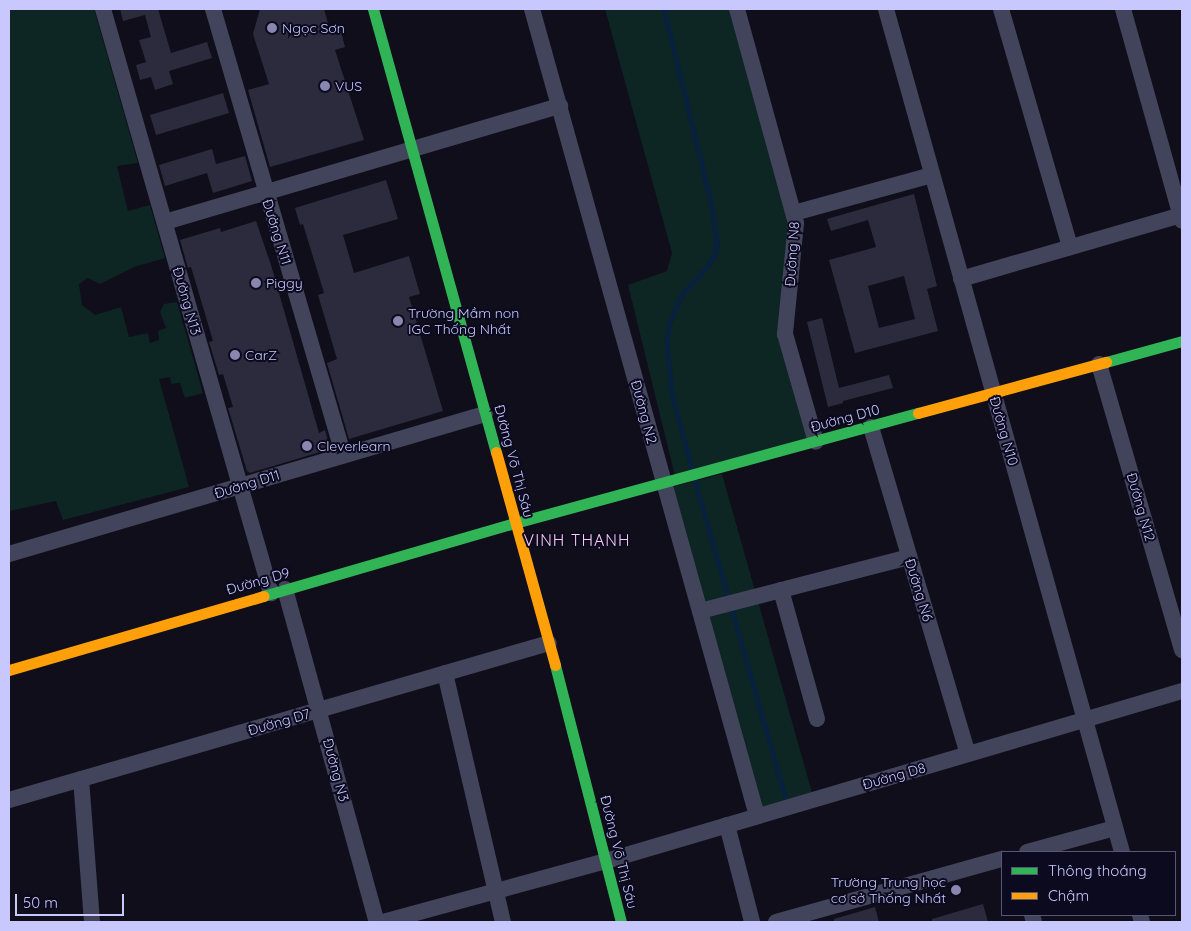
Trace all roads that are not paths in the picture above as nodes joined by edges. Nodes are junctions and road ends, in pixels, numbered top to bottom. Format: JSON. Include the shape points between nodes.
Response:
{"nodes":[{"id":1,"x":103,"y":9,"type":"edge"},
{"id":2,"x":213,"y":9,"type":"edge"},
{"id":3,"x":373,"y":9,"type":"edge"},
{"id":4,"x":532,"y":9,"type":"edge"},
{"id":5,"x":737,"y":9,"type":"edge"},
{"id":6,"x":886,"y":9,"type":"edge"},
{"id":7,"x":1001,"y":9,"type":"edge"},
{"id":8,"x":1123,"y":9,"type":"edge"},
{"id":9,"x":560,"y":106,"type":"junction"},
{"id":10,"x":411,"y":149,"type":"junction"},
{"id":11,"x":932,"y":175,"type":"junction"},
{"id":12,"x":265,"y":192,"type":"junction"},
{"id":13,"x":794,"y":213,"type":"junction"},
{"id":14,"x":1181,"y":218,"type":"edge"},
{"id":15,"x":165,"y":222,"type":"junction"},
{"id":16,"x":1070,"y":247,"type":"junction"},
{"id":17,"x":961,"y":279,"type":"junction"},
{"id":18,"x":1182,"y":341,"type":"edge"},
{"id":19,"x":1099,"y":364,"type":"junction"},
{"id":20,"x":993,"y":393,"type":"junction"},
{"id":21,"x":485,"y":414,"type":"junction"},
{"id":22,"x":871,"y":427,"type":"junction"},
{"id":23,"x":816,"y":442,"type":"junction"},
{"id":24,"x":342,"y":455,"type":"junction"},
{"id":25,"x":664,"y":484,"type":"junction"},
{"id":26,"x":241,"y":486,"type":"junction"},
{"id":27,"x":515,"y":523,"type":"junction"},
{"id":28,"x":9,"y":554,"type":"edge"},
{"id":29,"x":909,"y":556,"type":"junction"},
{"id":30,"x":782,"y":590,"type":"junction"},
{"id":31,"x":278,"y":591,"type":"junction"},
{"id":32,"x":700,"y":611,"type":"junction"},
{"id":33,"x":549,"y":643,"type":"junction"},
{"id":34,"x":1182,"y":650,"type":"edge"},
{"id":35,"x":9,"y":670,"type":"edge"},
{"id":36,"x":445,"y":673,"type":"junction"},
{"id":37,"x":1182,"y":691,"type":"edge"},
{"id":38,"x":320,"y":710,"type":"junction"},
{"id":39,"x":817,"y":719,"type":"dead end"},
{"id":40,"x":1084,"y":720,"type":"junction"},
{"id":41,"x":968,"y":754,"type":"junction"},
{"id":42,"x":81,"y":779,"type":"junction"},
{"id":43,"x":9,"y":800,"type":"edge"},
{"id":44,"x":757,"y":816,"type":"junction"},
{"id":45,"x":727,"y":825,"type":"junction"},
{"id":46,"x":1115,"y":828,"type":"junction"},
{"id":47,"x":1031,"y":851,"type":"edge"},
{"id":48,"x":1122,"y":851,"type":"edge"},
{"id":49,"x":1001,"y":859,"type":"edge"},
{"id":50,"x":606,"y":861,"type":"junction"},
{"id":51,"x":496,"y":891,"type":"junction"},
{"id":52,"x":92,"y":922,"type":"edge"},
{"id":53,"x":377,"y":922,"type":"edge"},
{"id":54,"x":383,"y":922,"type":"edge"},
{"id":55,"x":503,"y":922,"type":"edge"},
{"id":56,"x":621,"y":922,"type":"edge"},
{"id":57,"x":752,"y":922,"type":"edge"},
{"id":58,"x":776,"y":922,"type":"edge"}],
"edges":[{"from":1,"to":15,"type":"street","name":"Đường N13"},
{"from":2,"to":12,"type":"street","name":"Đường N11"},
{"from":3,"to":10,"type":"street","name":"Đường Võ Thị Sáu"},
{"from":4,"to":9,"type":"street","name":"Đường N2"},
{"from":5,"to":13,"type":"street","name":"Đường N8"},
{"from":6,"to":11,"type":"street","name":"Đường N10"},
{"from":7,"to":16,"type":"street"},
{"from":8,"to":14,"type":"street"},
{"from":9,"to":10,"type":"street"},
{"from":9,"to":25,"type":"street","name":"Đường N2"},
{"from":10,"to":12,"type":"street"},
{"from":10,"to":21,"type":"street","name":"Đường Võ Thị Sáu"},
{"from":11,"to":13,"type":"street"},
{"from":11,"to":17,"type":"street","name":"Đường N10"},
{"from":12,"to":15,"type":"street"},
{"from":12,"to":24,"type":"street","name":"Đường N11"},
{"from":13,"to":23,"type":"street","name":"Đường N8","via":[[796,223],[785,334]]},
{"from":14,"to":16,"type":"street"},
{"from":15,"to":26,"type":"street","name":"Đường N13"},
{"from":16,"to":17,"type":"street"},
{"from":17,"to":20,"type":"street","name":"Đường N10"},
{"from":18,"to":19,"type":"street","name":"Đường D10"},
{"from":19,"to":20,"type":"street","name":"Đường D10"},
{"from":19,"to":34,"type":"street","name":"Đường N12"},
{"from":20,"to":22,"type":"street","name":"Đường D10"},
{"from":20,"to":40,"type":"street","name":"Đường N10"},
{"from":21,"to":24,"type":"street","name":"Đường D11"},
{"from":21,"to":27,"type":"street","name":"Đường Võ Thị Sáu"},
{"from":22,"to":23,"type":"street","name":"Đường D10"},
{"from":22,"to":29,"type":"street","name":"Đường N6"},
{"from":23,"to":25,"type":"street","name":"Đường D10"},
{"from":24,"to":26,"type":"street","name":"Đường D11"},
{"from":25,"to":27,"type":"street","name":"Đường D10"},
{"from":25,"to":32,"type":"street","name":"Đường N2"},
{"from":26,"to":28,"type":"street","name":"Đường D11"},
{"from":26,"to":31,"type":"street","name":"Đường N13"},
{"from":27,"to":31,"type":"street","name":"Đường D9"},
{"from":27,"to":33,"type":"street","name":"Đường Võ Thị Sáu"},
{"from":29,"to":30,"type":"street"},
{"from":29,"to":41,"type":"street","name":"Đường N6"},
{"from":30,"to":32,"type":"street"},
{"from":30,"to":39,"type":"street"},
{"from":31,"to":35,"type":"street","name":"Đường D9"},
{"from":31,"to":38,"type":"street","name":"Đường N3"},
{"from":32,"to":44,"type":"street","name":"Đường N2"},
{"from":33,"to":36,"type":"street","name":"Đường D7"},
{"from":33,"to":50,"type":"street","name":"Đường Võ Thị Sáu"},
{"from":36,"to":38,"type":"street","name":"Đường D7"},
{"from":36,"to":51,"type":"street"},
{"from":37,"to":40,"type":"street","name":"Đường D8"},
{"from":38,"to":42,"type":"street","name":"Đường D7"},
{"from":38,"to":53,"type":"street","name":"Đường N3"},
{"from":40,"to":41,"type":"street","name":"Đường D8"},
{"from":40,"to":46,"type":"street","name":"Đường N10"},
{"from":41,"to":44,"type":"street","name":"Đường D8"},
{"from":42,"to":43,"type":"street","name":"Đường D7"},
{"from":42,"to":52,"type":"street"},
{"from":44,"to":45,"type":"street","name":"Đường D8"},
{"from":45,"to":50,"type":"street","name":"Đường D8"},
{"from":45,"to":57,"type":"street"},
{"from":46,"to":47,"type":"street"},
{"from":46,"to":48,"type":"street","name":"Đường N10"},
{"from":49,"to":58,"type":"street"},
{"from":50,"to":51,"type":"street","name":"Đường D8"},
{"from":50,"to":56,"type":"street","name":"Đường Võ Thị Sáu"},
{"from":51,"to":54,"type":"street","name":"Đường D8"},
{"from":51,"to":55,"type":"street"}]}
